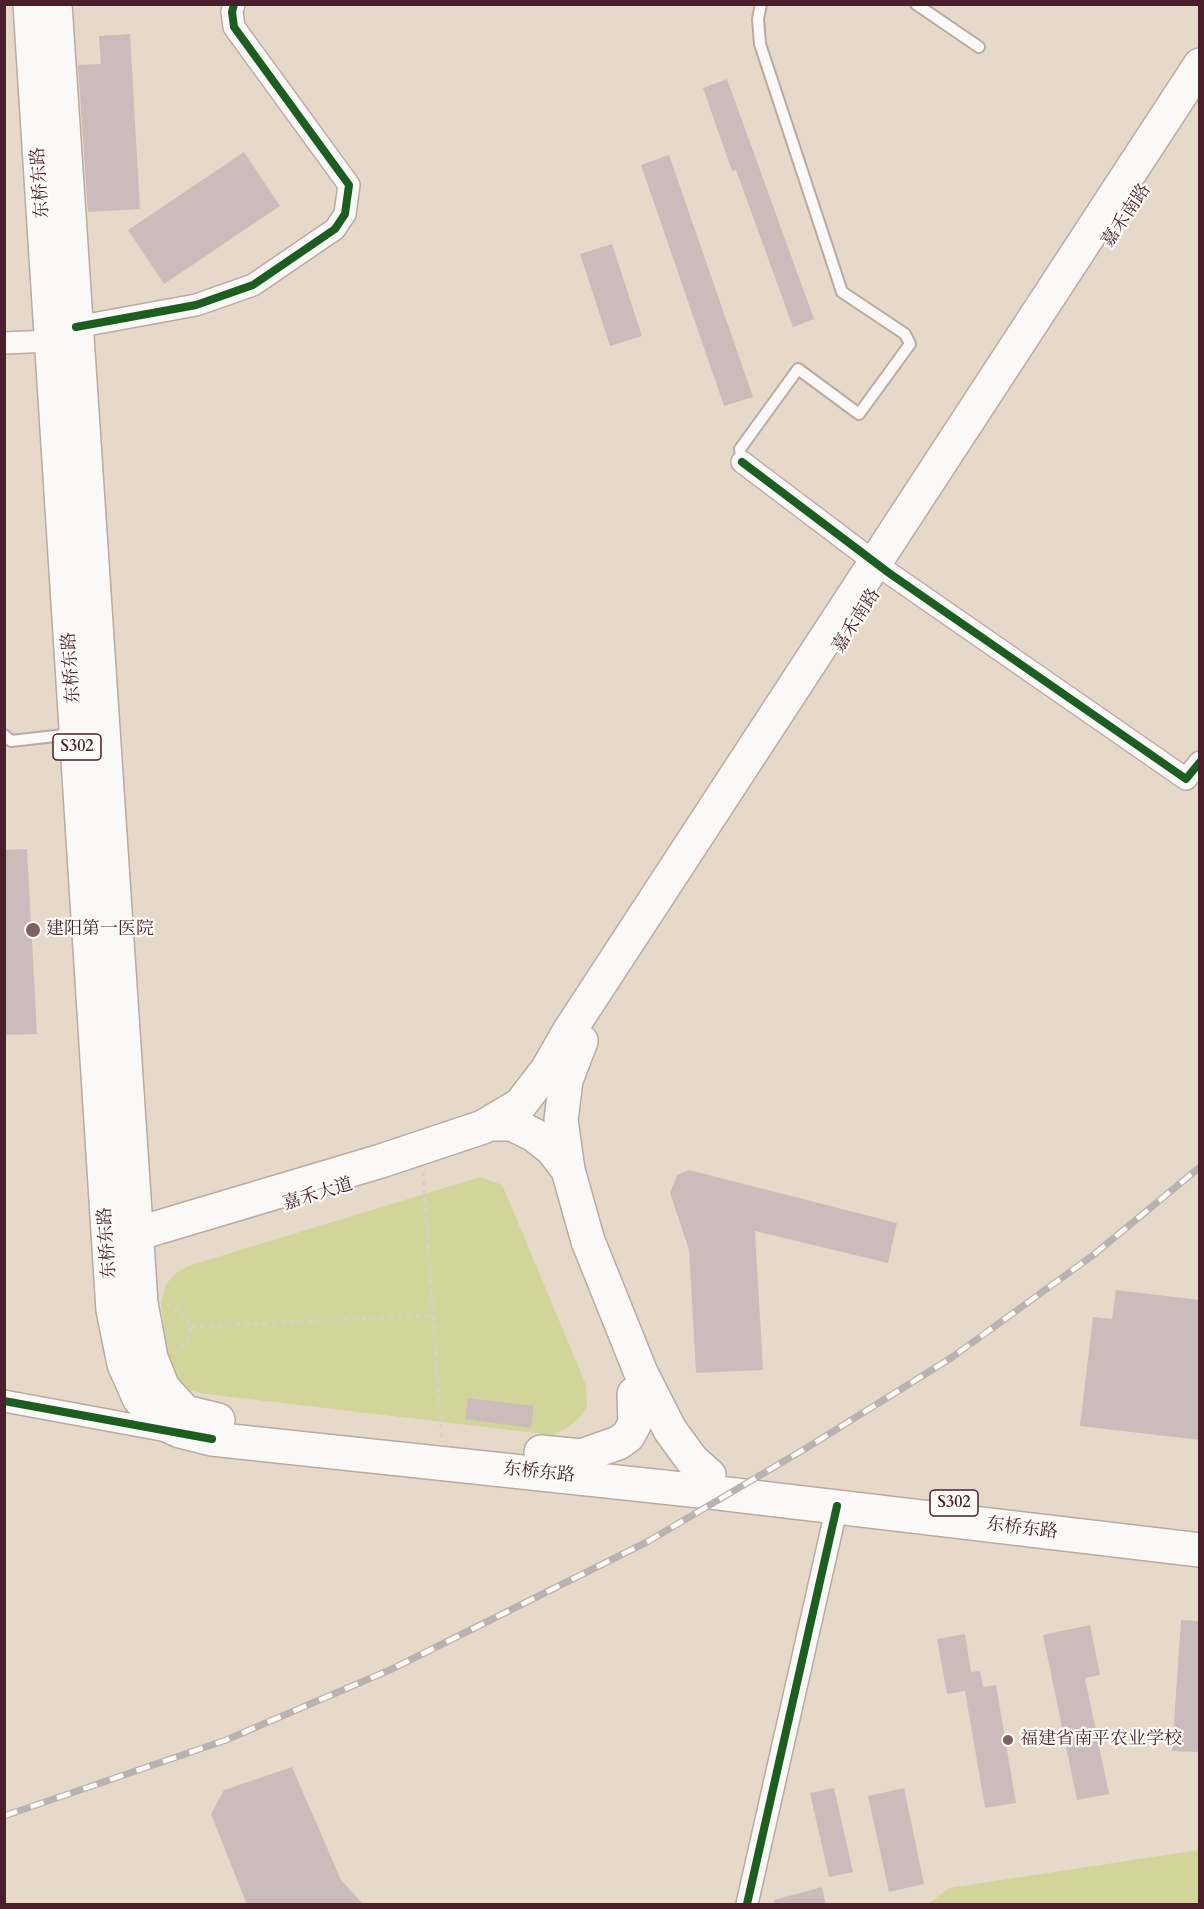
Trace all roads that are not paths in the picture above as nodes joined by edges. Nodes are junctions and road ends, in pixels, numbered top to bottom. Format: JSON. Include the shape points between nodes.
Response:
{"nodes":[{"id":1,"x":30,"y":4,"type":"edge"},
{"id":2,"x":55,"y":4,"type":"edge"},
{"id":3,"x":234,"y":4,"type":"edge"},
{"id":4,"x":761,"y":4,"type":"edge"},
{"id":5,"x":916,"y":4,"type":"edge"},
{"id":6,"x":979,"y":46,"type":"dead end"},
{"id":7,"x":1200,"y":64,"type":"edge"},
{"id":8,"x":1200,"y":107,"type":"edge"},
{"id":9,"x":63,"y":334,"type":"junction"},
{"id":10,"x":4,"y":343,"type":"edge"},
{"id":11,"x":742,"y":462,"type":"joint"},
{"id":12,"x":881,"y":568,"type":"junction"},
{"id":13,"x":76,"y":734,"type":"junction"},
{"id":14,"x":6,"y":743,"type":"edge"},
{"id":15,"x":1200,"y":762,"type":"edge"},
{"id":16,"x":574,"y":1040,"type":"junction"},
{"id":17,"x":556,"y":1075,"type":"junction"},
{"id":18,"x":508,"y":1123,"type":"junction"},
{"id":19,"x":546,"y":1144,"type":"junction"},
{"id":20,"x":561,"y":1176,"type":"junction"},
{"id":21,"x":122,"y":1247,"type":"junction"},
{"id":22,"x":643,"y":1393,"type":"junction"},
{"id":23,"x":4,"y":1401,"type":"edge"},
{"id":24,"x":652,"y":1430,"type":"junction"},
{"id":25,"x":212,"y":1439,"type":"junction"},
{"id":26,"x":622,"y":1460,"type":"junction"},
{"id":27,"x":581,"y":1466,"type":"junction"},
{"id":28,"x":675,"y":1466,"type":"junction"},
{"id":29,"x":709,"y":1483,"type":"junction"},
{"id":30,"x":837,"y":1506,"type":"junction"},
{"id":31,"x":1200,"y":1531,"type":"edge"},
{"id":32,"x":1200,"y":1550,"type":"edge"},
{"id":33,"x":747,"y":1905,"type":"edge"}],
"edges":[{"from":1,"to":9,"type":"main road","name":"东桥东路","number":"S302"},
{"from":2,"to":9,"type":"main road","name":"东桥东路","number":"S302"},
{"from":3,"to":9,"type":"street","via":[[234,27],[349,185],[345,214],[334,229],[253,285],[196,305]]},
{"from":4,"to":11,"type":"lane","via":[[760,44],[842,292],[905,334],[910,344],[858,414],[798,369],[740,449]]},
{"from":5,"to":6,"type":"lane"},
{"from":7,"to":12,"type":"main road","name":"嘉禾南路"},
{"from":8,"to":12,"type":"main road","name":"嘉禾南路"},
{"from":9,"to":10,"type":"street"},
{"from":9,"to":13,"type":"main road","name":"东桥东路","number":"S302"},
{"from":9,"to":21,"type":"main road","name":"东桥东路","number":"S302"},
{"from":11,"to":12,"type":"street"},
{"from":12,"to":15,"type":"street","via":[[1186,779]]},
{"from":12,"to":16,"type":"main road","name":"嘉禾南路","via":[[588,1029]]},
{"from":13,"to":14,"type":"lane"},
{"from":13,"to":21,"type":"main road","name":"东桥东路","number":"S302"},
{"from":16,"to":17,"type":"main road","name":"嘉禾南路"},
{"from":16,"to":18,"type":"main road","via":[[552,1090]]},
{"from":17,"to":18,"type":"main road"},
{"from":17,"to":19,"type":"main road","via":[[543,1094]]},
{"from":17,"to":20,"type":"main road"},
{"from":18,"to":19,"type":"main road"},
{"from":18,"to":20,"type":"main road","via":[[511,1140]]},
{"from":18,"to":21,"type":"main road","name":"嘉禾大道"},
{"from":18,"to":21,"type":"main road","name":"嘉禾大道","via":[[422,1164]]},
{"from":19,"to":20,"type":"main road"},
{"from":20,"to":22,"type":"main road","via":[[562,1213]]},
{"from":21,"to":25,"type":"main road","name":"东桥东路","number":"S302","via":[[113,1310],[124,1364],[139,1398],[158,1421]]},
{"from":21,"to":27,"type":"main road","name":"东桥东路","number":"S302","via":[[142,1311],[151,1358],[163,1388],[185,1412],[211,1420],[442,1442]]},
{"from":22,"to":24,"type":"main road"},
{"from":22,"to":27,"type":"main road","via":[[628,1436]]},
{"from":22,"to":29,"type":"main road"},
{"from":23,"to":25,"type":"street"},
{"from":24,"to":26,"type":"main road","via":[[647,1442]]},
{"from":24,"to":28,"type":"main road"},
{"from":25,"to":27,"type":"main road","name":"东桥东路"},
{"from":26,"to":27,"type":"main road"},
{"from":26,"to":28,"type":"main road"},
{"from":27,"to":29,"type":"main road","name":"东桥东路"},
{"from":28,"to":29,"type":"main road","via":[[690,1482]]},
{"from":29,"to":30,"type":"main road","name":"东桥东路","number":"S302"},
{"from":29,"to":31,"type":"main road","name":"东桥东路","number":"S302"},
{"from":30,"to":32,"type":"main road","name":"东桥东路","number":"S302"},
{"from":30,"to":33,"type":"street"}]}
